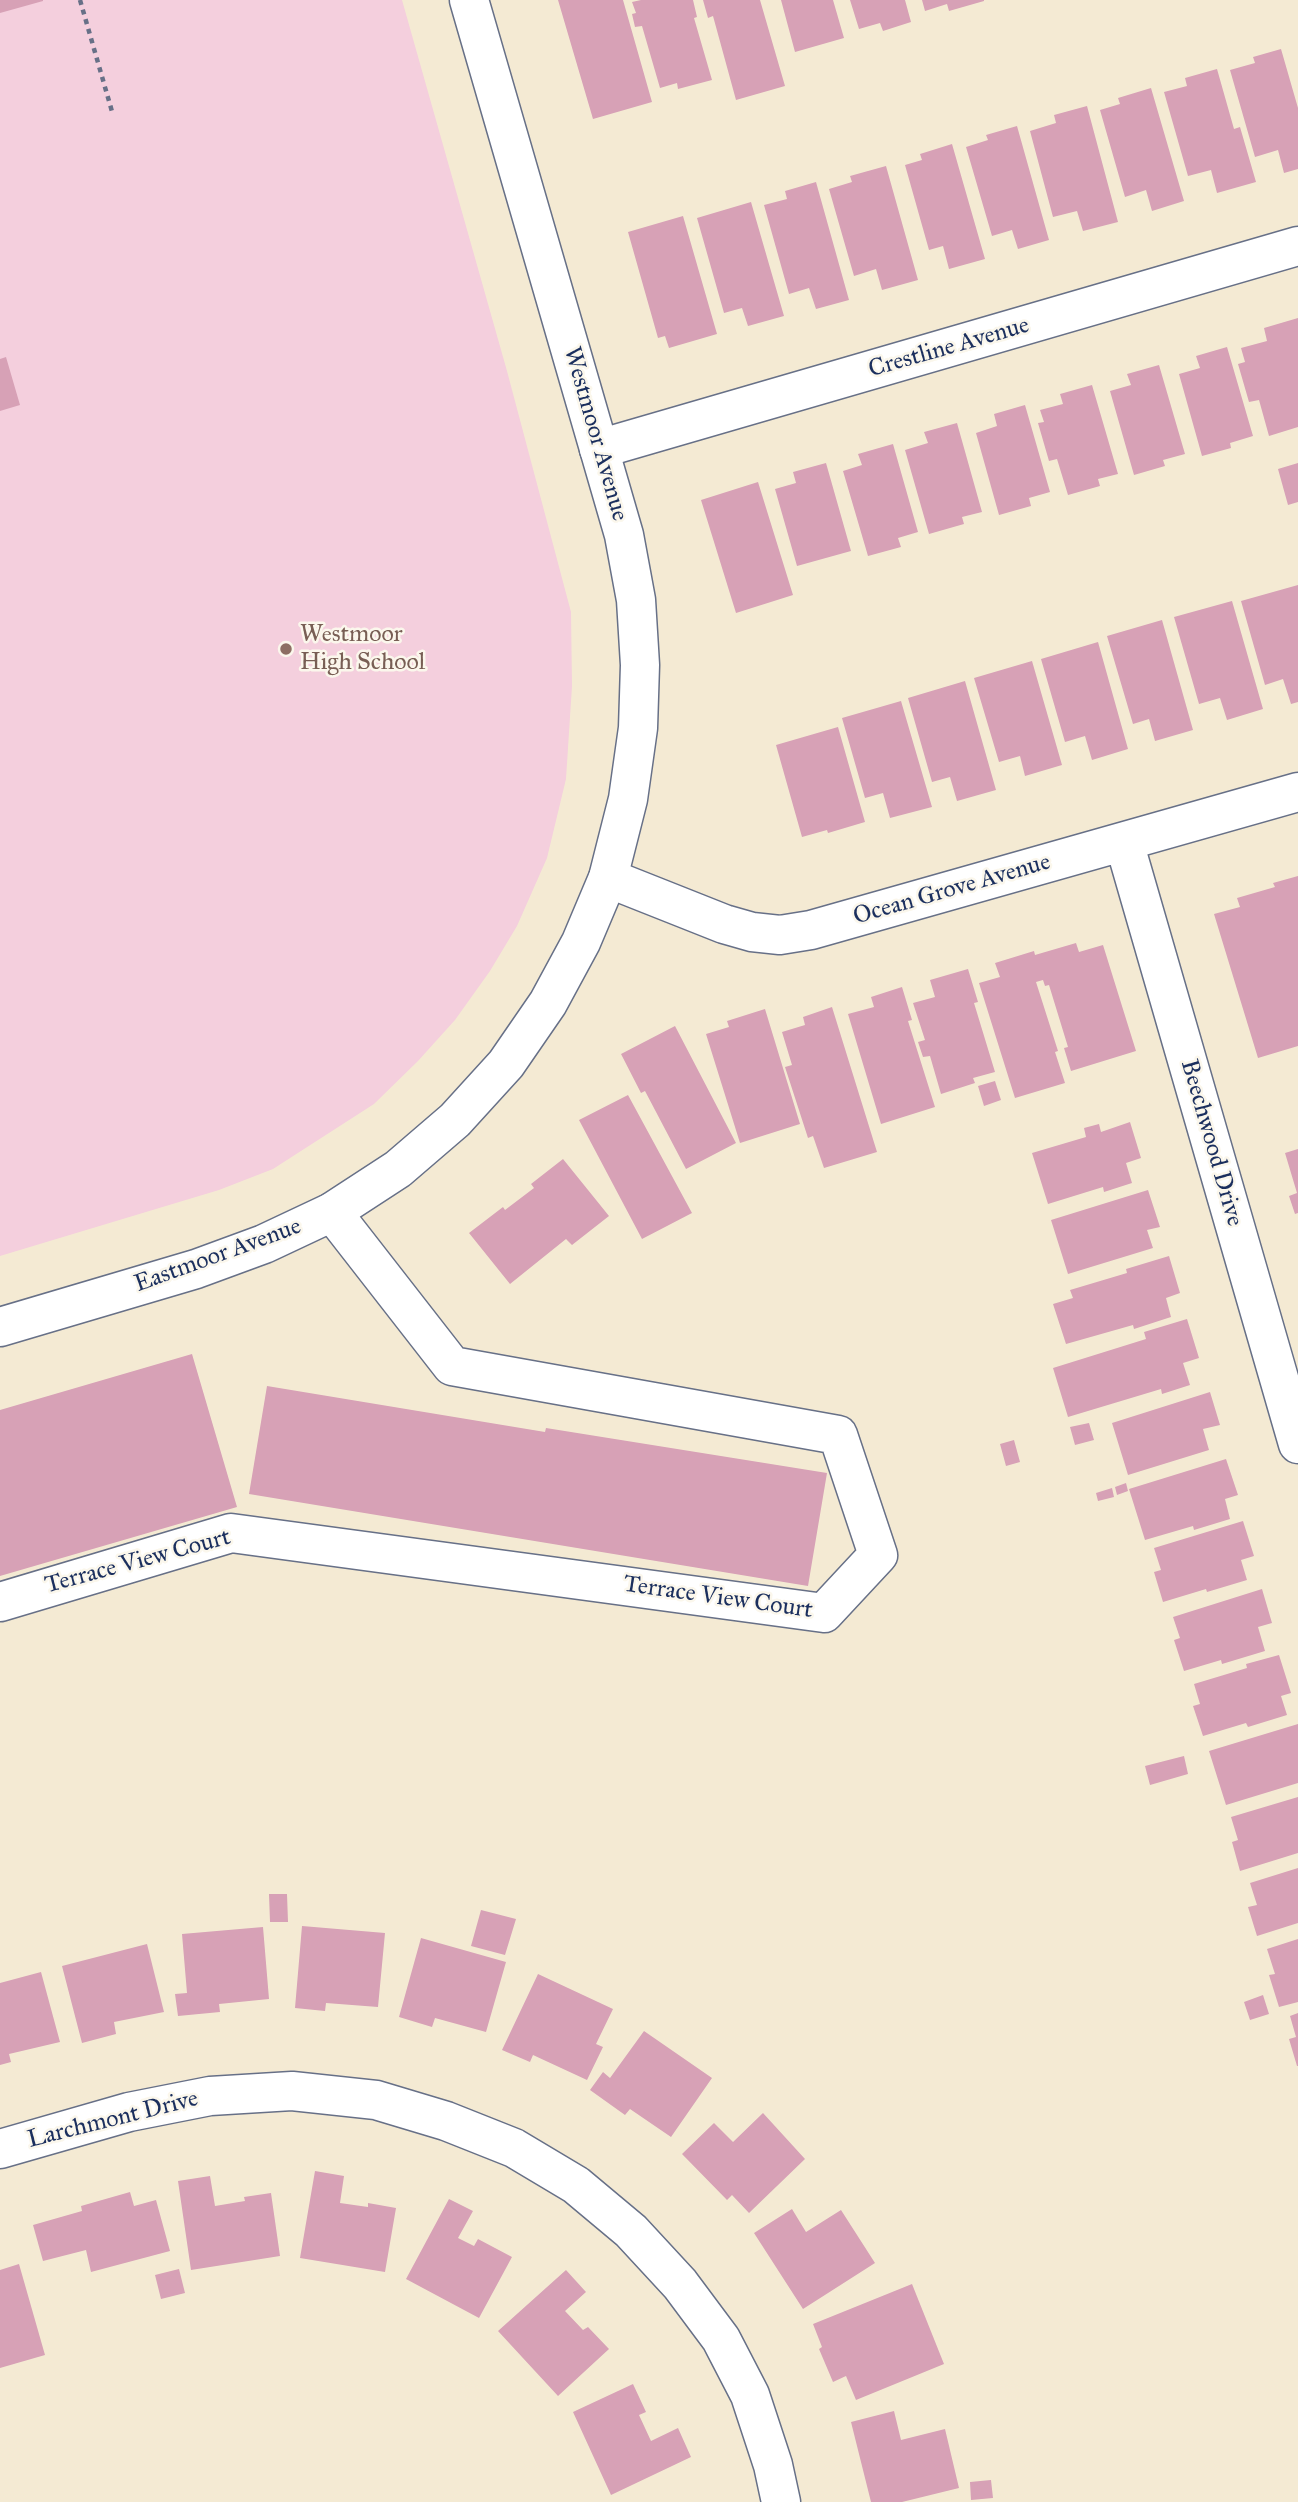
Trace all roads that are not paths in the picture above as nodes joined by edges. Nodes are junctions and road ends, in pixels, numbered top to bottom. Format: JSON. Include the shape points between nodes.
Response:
{"nodes":[{"id":1,"x":469,"y":0,"type":"edge"},
{"id":2,"x":1298,"y":246,"type":"edge"},
{"id":3,"x":600,"y":449,"type":"junction"},
{"id":4,"x":1298,"y":792,"type":"edge"},
{"id":5,"x":1124,"y":842,"type":"junction"},
{"id":6,"x":608,"y":878,"type":"junction"},
{"id":7,"x":332,"y":1212,"type":"junction"},
{"id":8,"x":0,"y":1327,"type":"edge"},
{"id":9,"x":1283,"y":1339,"type":"edge"},
{"id":10,"x":1298,"y":1444,"type":"edge"},
{"id":11,"x":0,"y":1602,"type":"edge"},
{"id":12,"x":0,"y":2149,"type":"edge"},
{"id":13,"x":781,"y":2502,"type":"edge"}],
"edges":[{"from":1,"to":3,"type":"street","name":"Westmoor Avenue"},
{"from":2,"to":3,"type":"street","name":"Crestline Avenue"},
{"from":3,"to":6,"type":"street","name":"Westmoor Avenue","via":[[624,535],[636,600],[640,665],[638,729]]},
{"from":4,"to":5,"type":"street","name":"Ocean Grove Avenue"},
{"from":5,"to":6,"type":"street","name":"Ocean Grove Avenue","via":[[780,935],[724,924]]},
{"from":5,"to":9,"type":"street","name":"Beechwood Drive"},
{"from":6,"to":7,"type":"street","name":"Eastmoor Avenue","via":[[548,1003],[506,1064],[455,1120],[398,1169]]},
{"from":7,"to":8,"type":"street","name":"Eastmoor Avenue","via":[[196,1269]]},
{"from":7,"to":11,"type":"street","name":"Terrace View Court","via":[[453,1366],[838,1436],[878,1555],[824,1613],[231,1532]]},
{"from":9,"to":10,"type":"street","name":"Beechwood Drive"},
{"from":12,"to":13,"type":"street","name":"Larchmont Drive","via":[[129,2112],[210,2096],[292,2091],[376,2100],[514,2148],[576,2185],[631,2231],[680,2284],[721,2339],[750,2395]]}]}
